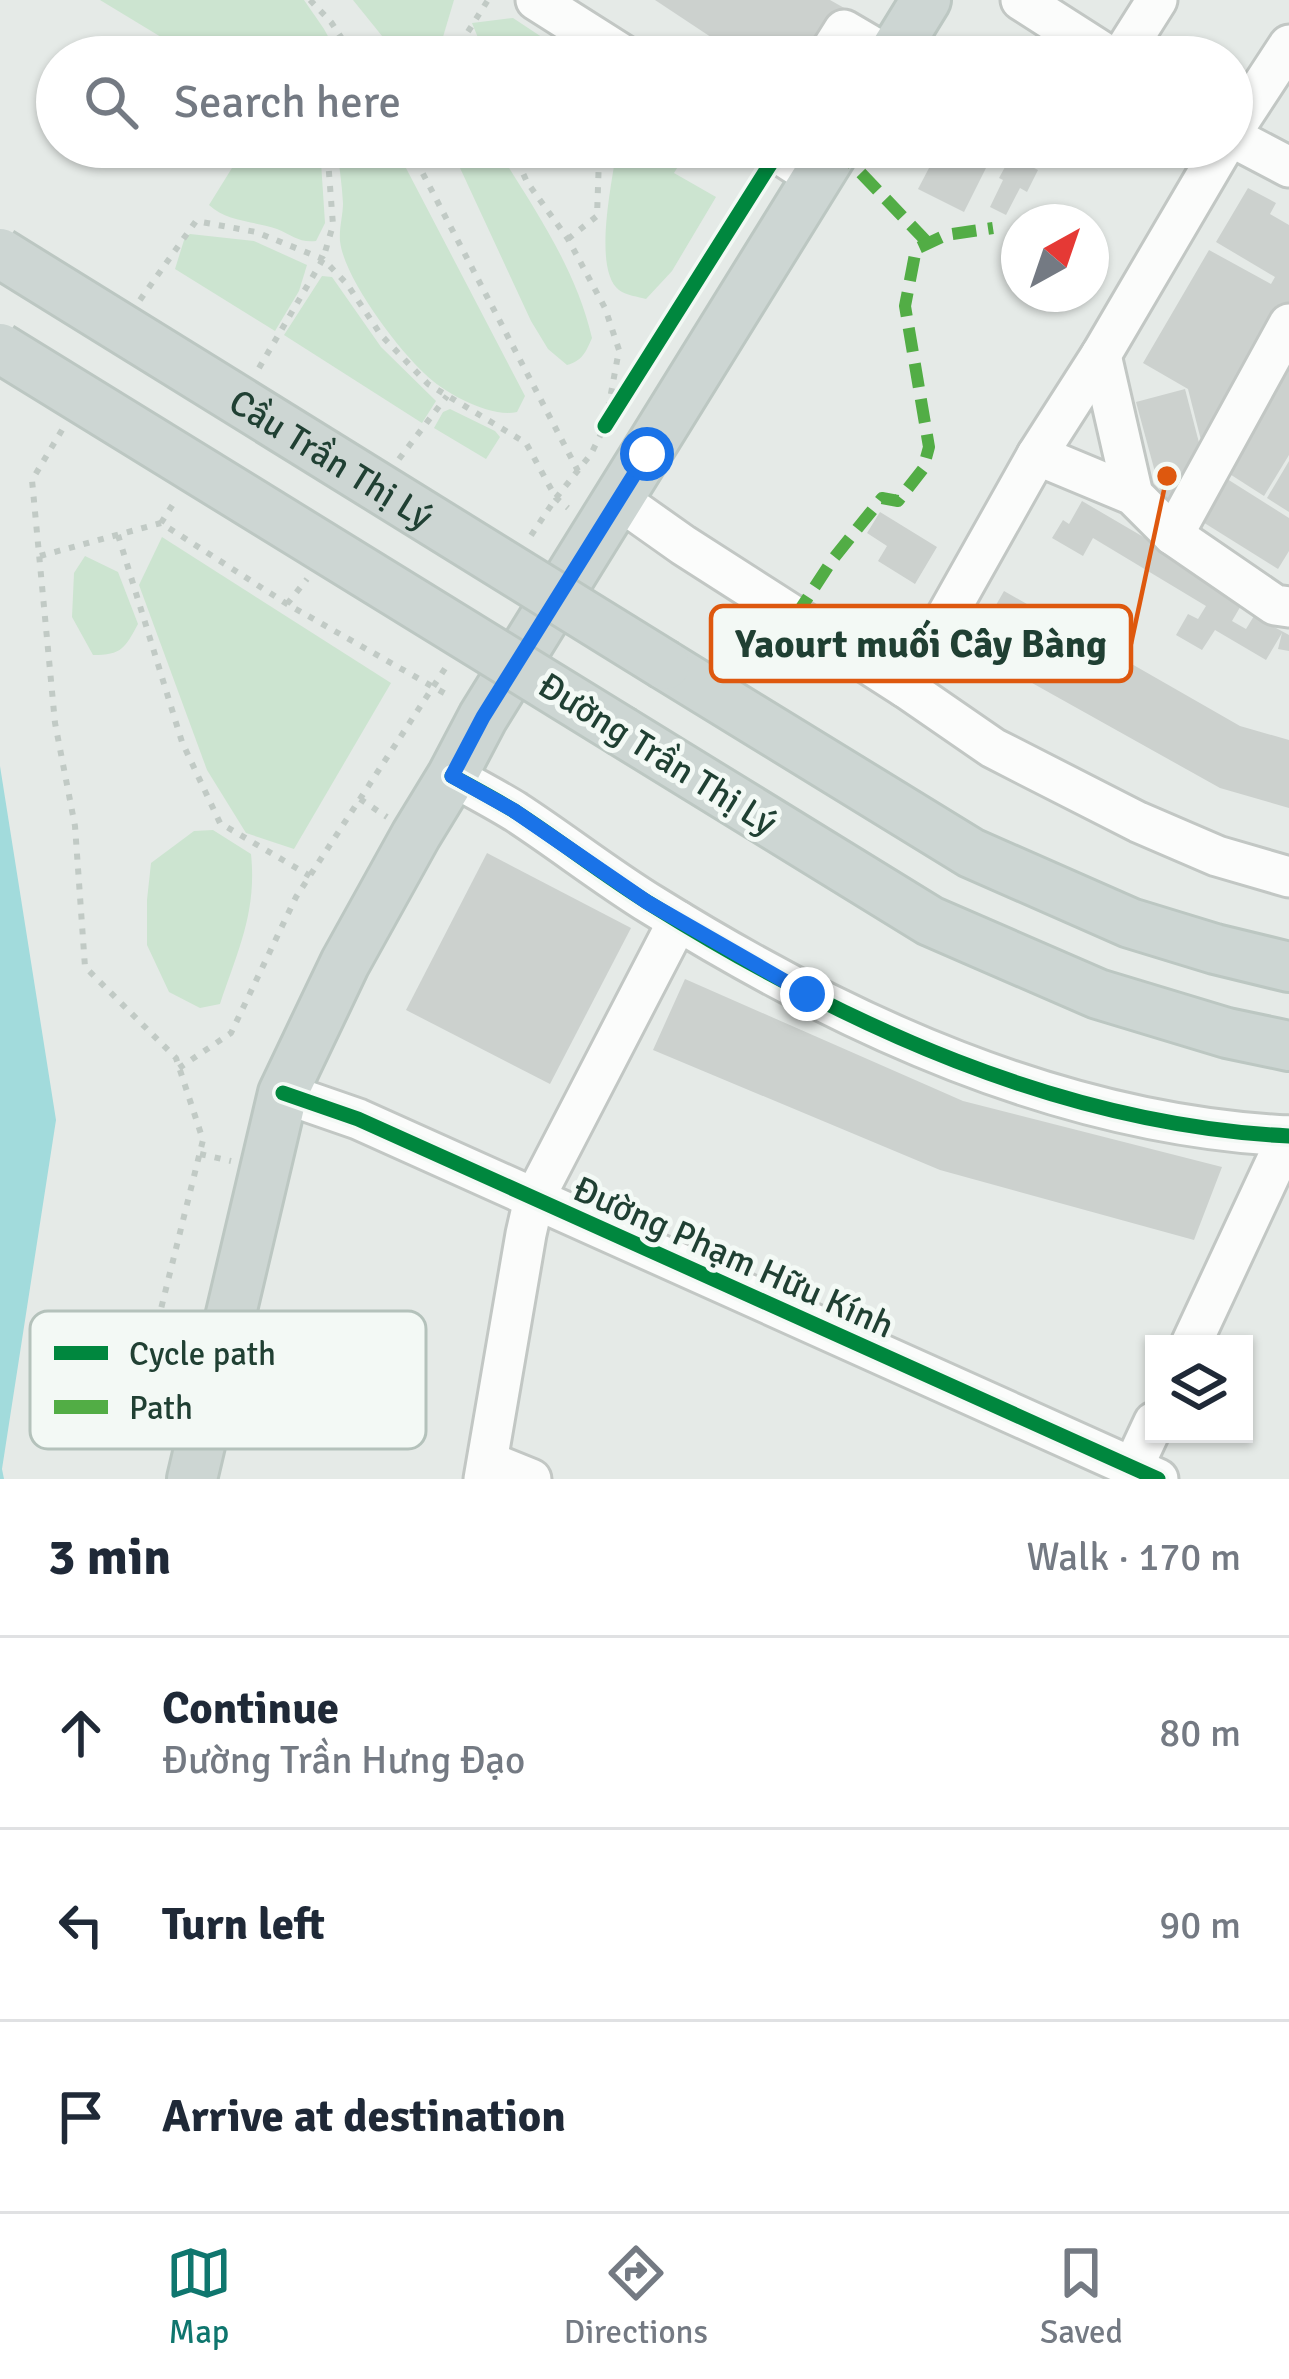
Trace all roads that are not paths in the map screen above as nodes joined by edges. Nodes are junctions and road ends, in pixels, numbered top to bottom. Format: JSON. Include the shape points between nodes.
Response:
{"nodes":[{"id":1,"x":536,"y":0,"type":"edge"},
{"id":2,"x":926,"y":0,"type":"edge"},
{"id":3,"x":1021,"y":0,"type":"edge"},
{"id":4,"x":1157,"y":0,"type":"edge"},
{"id":5,"x":582,"y":12,"type":"edge"},
{"id":6,"x":605,"y":36,"type":"edge"},
{"id":7,"x":904,"y":36,"type":"edge"},
{"id":8,"x":1077,"y":36,"type":"edge"},
{"id":9,"x":1134,"y":36,"type":"edge"},
{"id":10,"x":1289,"y":45,"type":"edge"},
{"id":11,"x":1253,"y":101,"type":"edge"},
{"id":12,"x":1253,"y":146,"type":"edge"},
{"id":13,"x":1289,"y":167,"type":"edge"},
{"id":14,"x":822,"y":168,"type":"edge"},
{"id":15,"x":1211,"y":168,"type":"edge"},
{"id":16,"x":0,"y":253,"type":"edge"},
{"id":17,"x":1289,"y":324,"type":"edge"},
{"id":18,"x":0,"y":348,"type":"edge"},
{"id":19,"x":1100,"y":355,"type":"junction"},
{"id":20,"x":1037,"y":455,"type":"junction"},
{"id":21,"x":1133,"y":495,"type":"junction"},
{"id":22,"x":618,"y":499,"type":"junction"},
{"id":23,"x":1173,"y":536,"type":"junction"},
{"id":24,"x":1284,"y":597,"type":"edge"},
{"id":25,"x":906,"y":688,"type":"junction"},
{"id":26,"x":452,"y":776,"type":"junction"},
{"id":27,"x":1289,"y":877,"type":"edge"},
{"id":28,"x":678,"y":921,"type":"junction"},
{"id":29,"x":1289,"y":968,"type":"edge"},
{"id":30,"x":1289,"y":1046,"type":"edge"},
{"id":31,"x":283,"y":1093,"type":"junction"},
{"id":32,"x":1288,"y":1136,"type":"edge"},
{"id":33,"x":534,"y":1199,"type":"junction"},
{"id":34,"x":231,"y":1311,"type":"edge"},
{"id":35,"x":1195,"y":1335,"type":"edge"},
{"id":36,"x":1145,"y":1434,"type":"edge"},
{"id":37,"x":199,"y":1449,"type":"edge"},
{"id":38,"x":1118,"y":1469,"type":"edge"},
{"id":39,"x":487,"y":1470,"type":"edge"},
{"id":40,"x":192,"y":1479,"type":"edge"},
{"id":41,"x":531,"y":1479,"type":"edge"}],
"edges":[{"from":1,"to":5,"type":"street"},
{"from":2,"to":7,"type":"main road"},
{"from":3,"to":8,"type":"street"},
{"from":4,"to":9,"type":"street"},
{"from":5,"to":6,"type":"street"},
{"from":10,"to":11,"type":"street"},
{"from":12,"to":13,"type":"street"},
{"from":14,"to":22,"type":"main road"},
{"from":15,"to":19,"type":"street"},
{"from":16,"to":29,"type":"main road","name":"Cầu Trần Thị Lý","bridge":true,"via":[[971,853],[1130,923]]},
{"from":17,"to":23,"type":"street"},
{"from":18,"to":30,"type":"main road","name":"Đường Trần Thị Lý","bridge":true,"via":[[930,921],[1099,994]]},
{"from":19,"to":20,"type":"street"},
{"from":19,"to":21,"type":"street"},
{"from":20,"to":21,"type":"street"},
{"from":20,"to":25,"type":"street"},
{"from":21,"to":23,"type":"street"},
{"from":22,"to":25,"type":"street"},
{"from":22,"to":26,"type":"main road"},
{"from":23,"to":24,"type":"street"},
{"from":25,"to":27,"type":"street","via":[[993,748],[1101,805],[1217,856]]},
{"from":26,"to":28,"type":"street"},
{"from":26,"to":31,"type":"main road","via":[[345,963]]},
{"from":28,"to":32,"type":"street","via":[[807,994],[983,1071],[1120,1111]]},
{"from":28,"to":33,"type":"street"},
{"from":31,"to":33,"type":"street","name":"Đường Phạm Hữu Kính"},
{"from":31,"to":34,"type":"main road"},
{"from":32,"to":35,"type":"street"},
{"from":33,"to":38,"type":"street","name":"Đường Phạm Hữu Kính"},
{"from":33,"to":39,"type":"street"},
{"from":36,"to":38,"type":"street"},
{"from":37,"to":40,"type":"main road"},
{"from":39,"to":41,"type":"street"}]}
